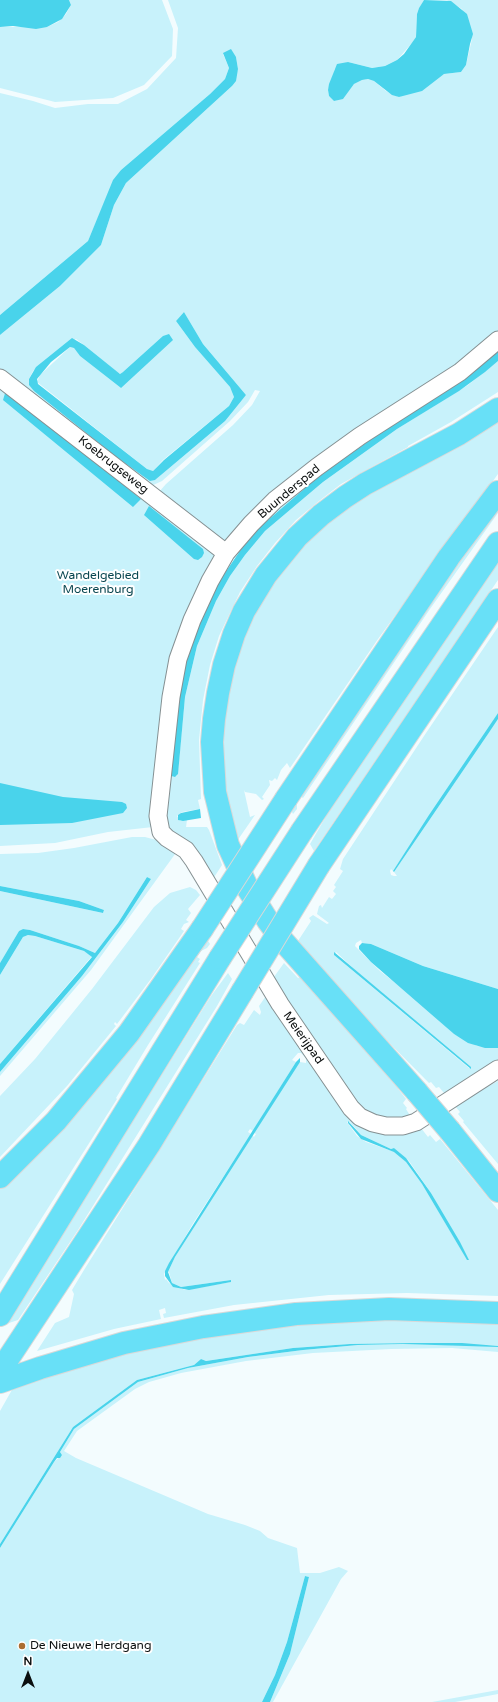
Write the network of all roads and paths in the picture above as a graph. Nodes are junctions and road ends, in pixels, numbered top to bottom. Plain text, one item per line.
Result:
1 (498, 340) edge
2 (0, 378) edge
3 (498, 409) edge
4 (498, 492) edge
5 (498, 543) edge
6 (226, 553) junction
7 (498, 600) edge
8 (161, 832) joint
9 (498, 1069) edge
10 (0, 1176) edge
11 (498, 1191) edge
12 (498, 1313) edge
13 (0, 1315) edge
14 (0, 1371) edge
15 (0, 1382) edge

1 - 6 street, Buunderspad
2 - 6 street, Koebrugseweg
3 - 11 highway, bridge
4 - 10 highway, bridge
5 - 13 highway, bridge
6 - 8 street, Buunderspad
7 - 14 highway, bridge
8 - 9 street, Meierijpad
12 - 15 highway

